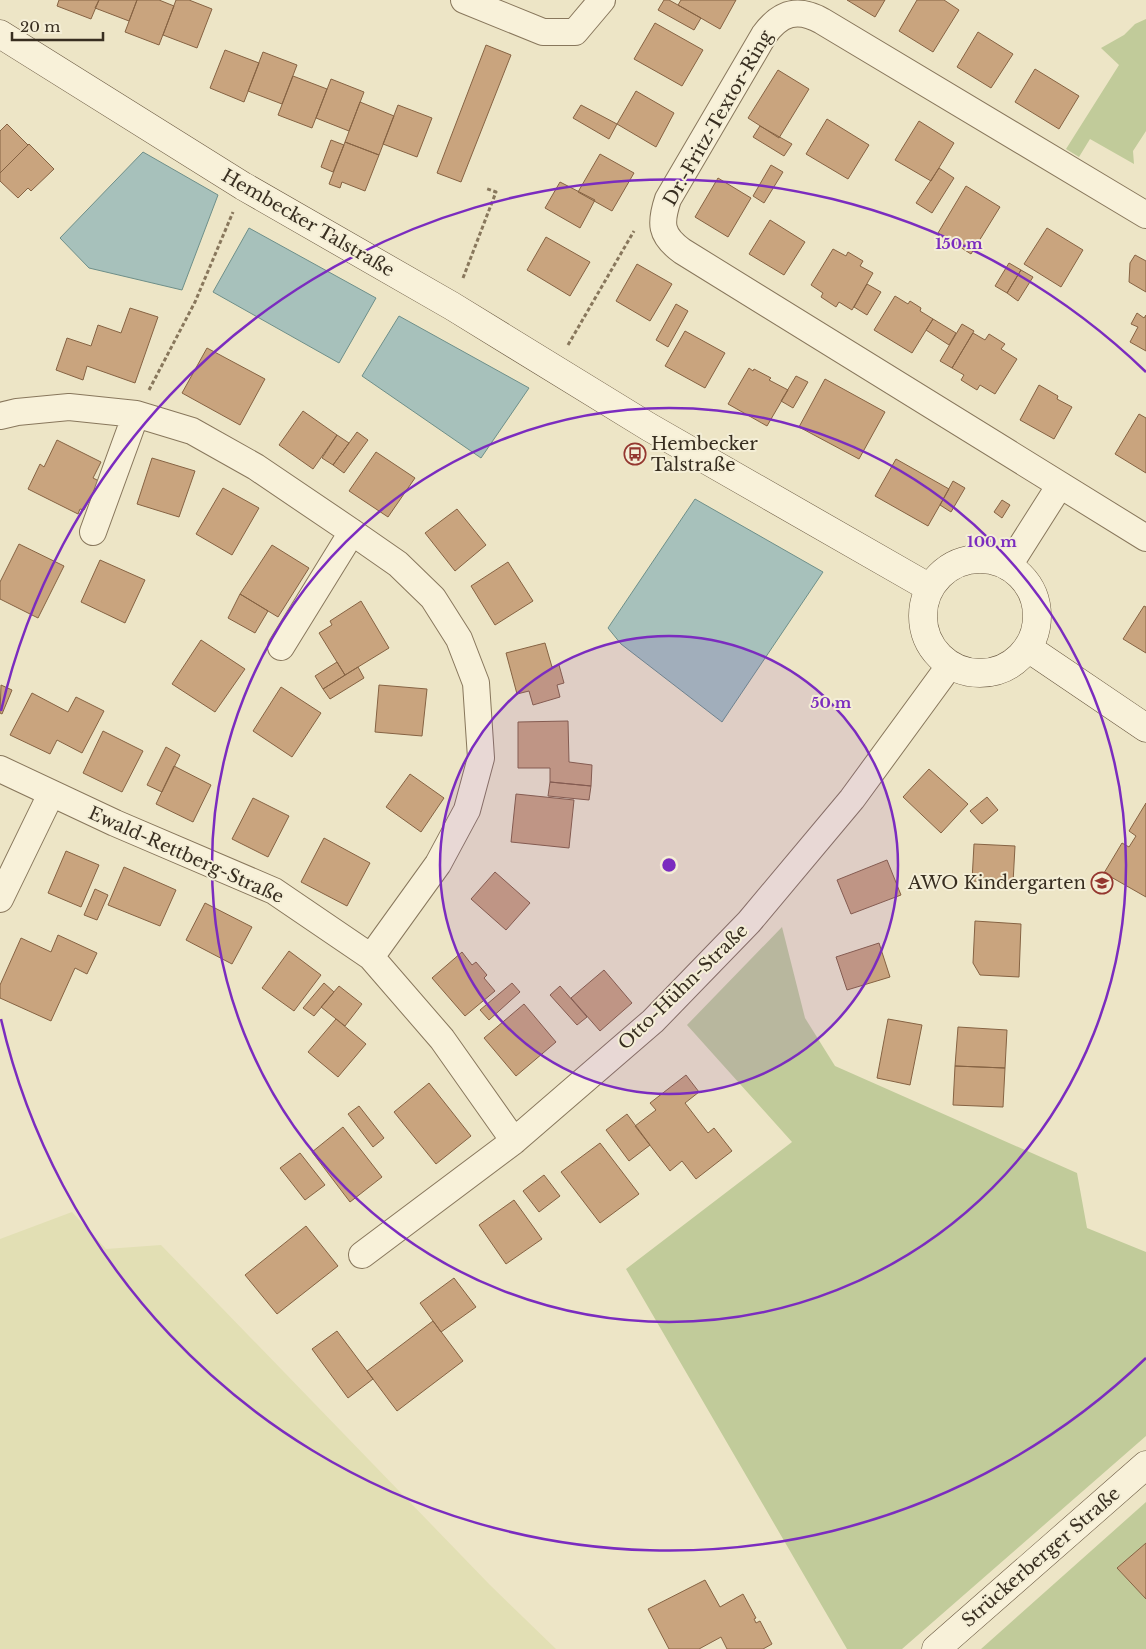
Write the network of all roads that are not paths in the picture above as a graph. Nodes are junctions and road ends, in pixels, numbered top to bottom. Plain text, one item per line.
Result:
1 (464, 0) edge
2 (602, 0) edge
3 (0, 34) edge
4 (1146, 215) edge
5 (136, 414) junction
6 (0, 416) edge
7 (1060, 484) junction
8 (93, 532) dead end
9 (352, 532) junction
10 (1146, 538) edge
11 (1008, 567) junction
12 (930, 588) junction
13 (281, 647) dead end
14 (1028, 648) junction
15 (950, 665) junction
16 (1146, 728) edge
17 (0, 769) edge
18 (51, 794) junction
19 (0, 899) edge
20 (371, 958) junction
21 (514, 1140) junction
22 (362, 1255) dead end
23 (1146, 1465) edge
24 (936, 1649) edge

1 - 2 street
3 - 12 street, Hembecker Talstraße
4 - 7 street, Dr.-Fritz-Textor-Ring
5 - 6 street
5 - 8 street
5 - 9 street
7 - 10 street, Dr.-Fritz-Textor-Ring
7 - 11 street
9 - 13 street
9 - 20 street
11 - 12 street
11 - 14 street
12 - 15 street
14 - 15 street
14 - 16 street
15 - 21 street, Otto-Hühn-Straße
17 - 18 street, Ewald-Rettberg-Straße
18 - 19 street
18 - 20 street, Ewald-Rettberg-Straße
20 - 21 street, Ewald-Rettberg-Straße
21 - 22 street, Otto-Hühn-Straße
23 - 24 street, Strückerberger Straße

